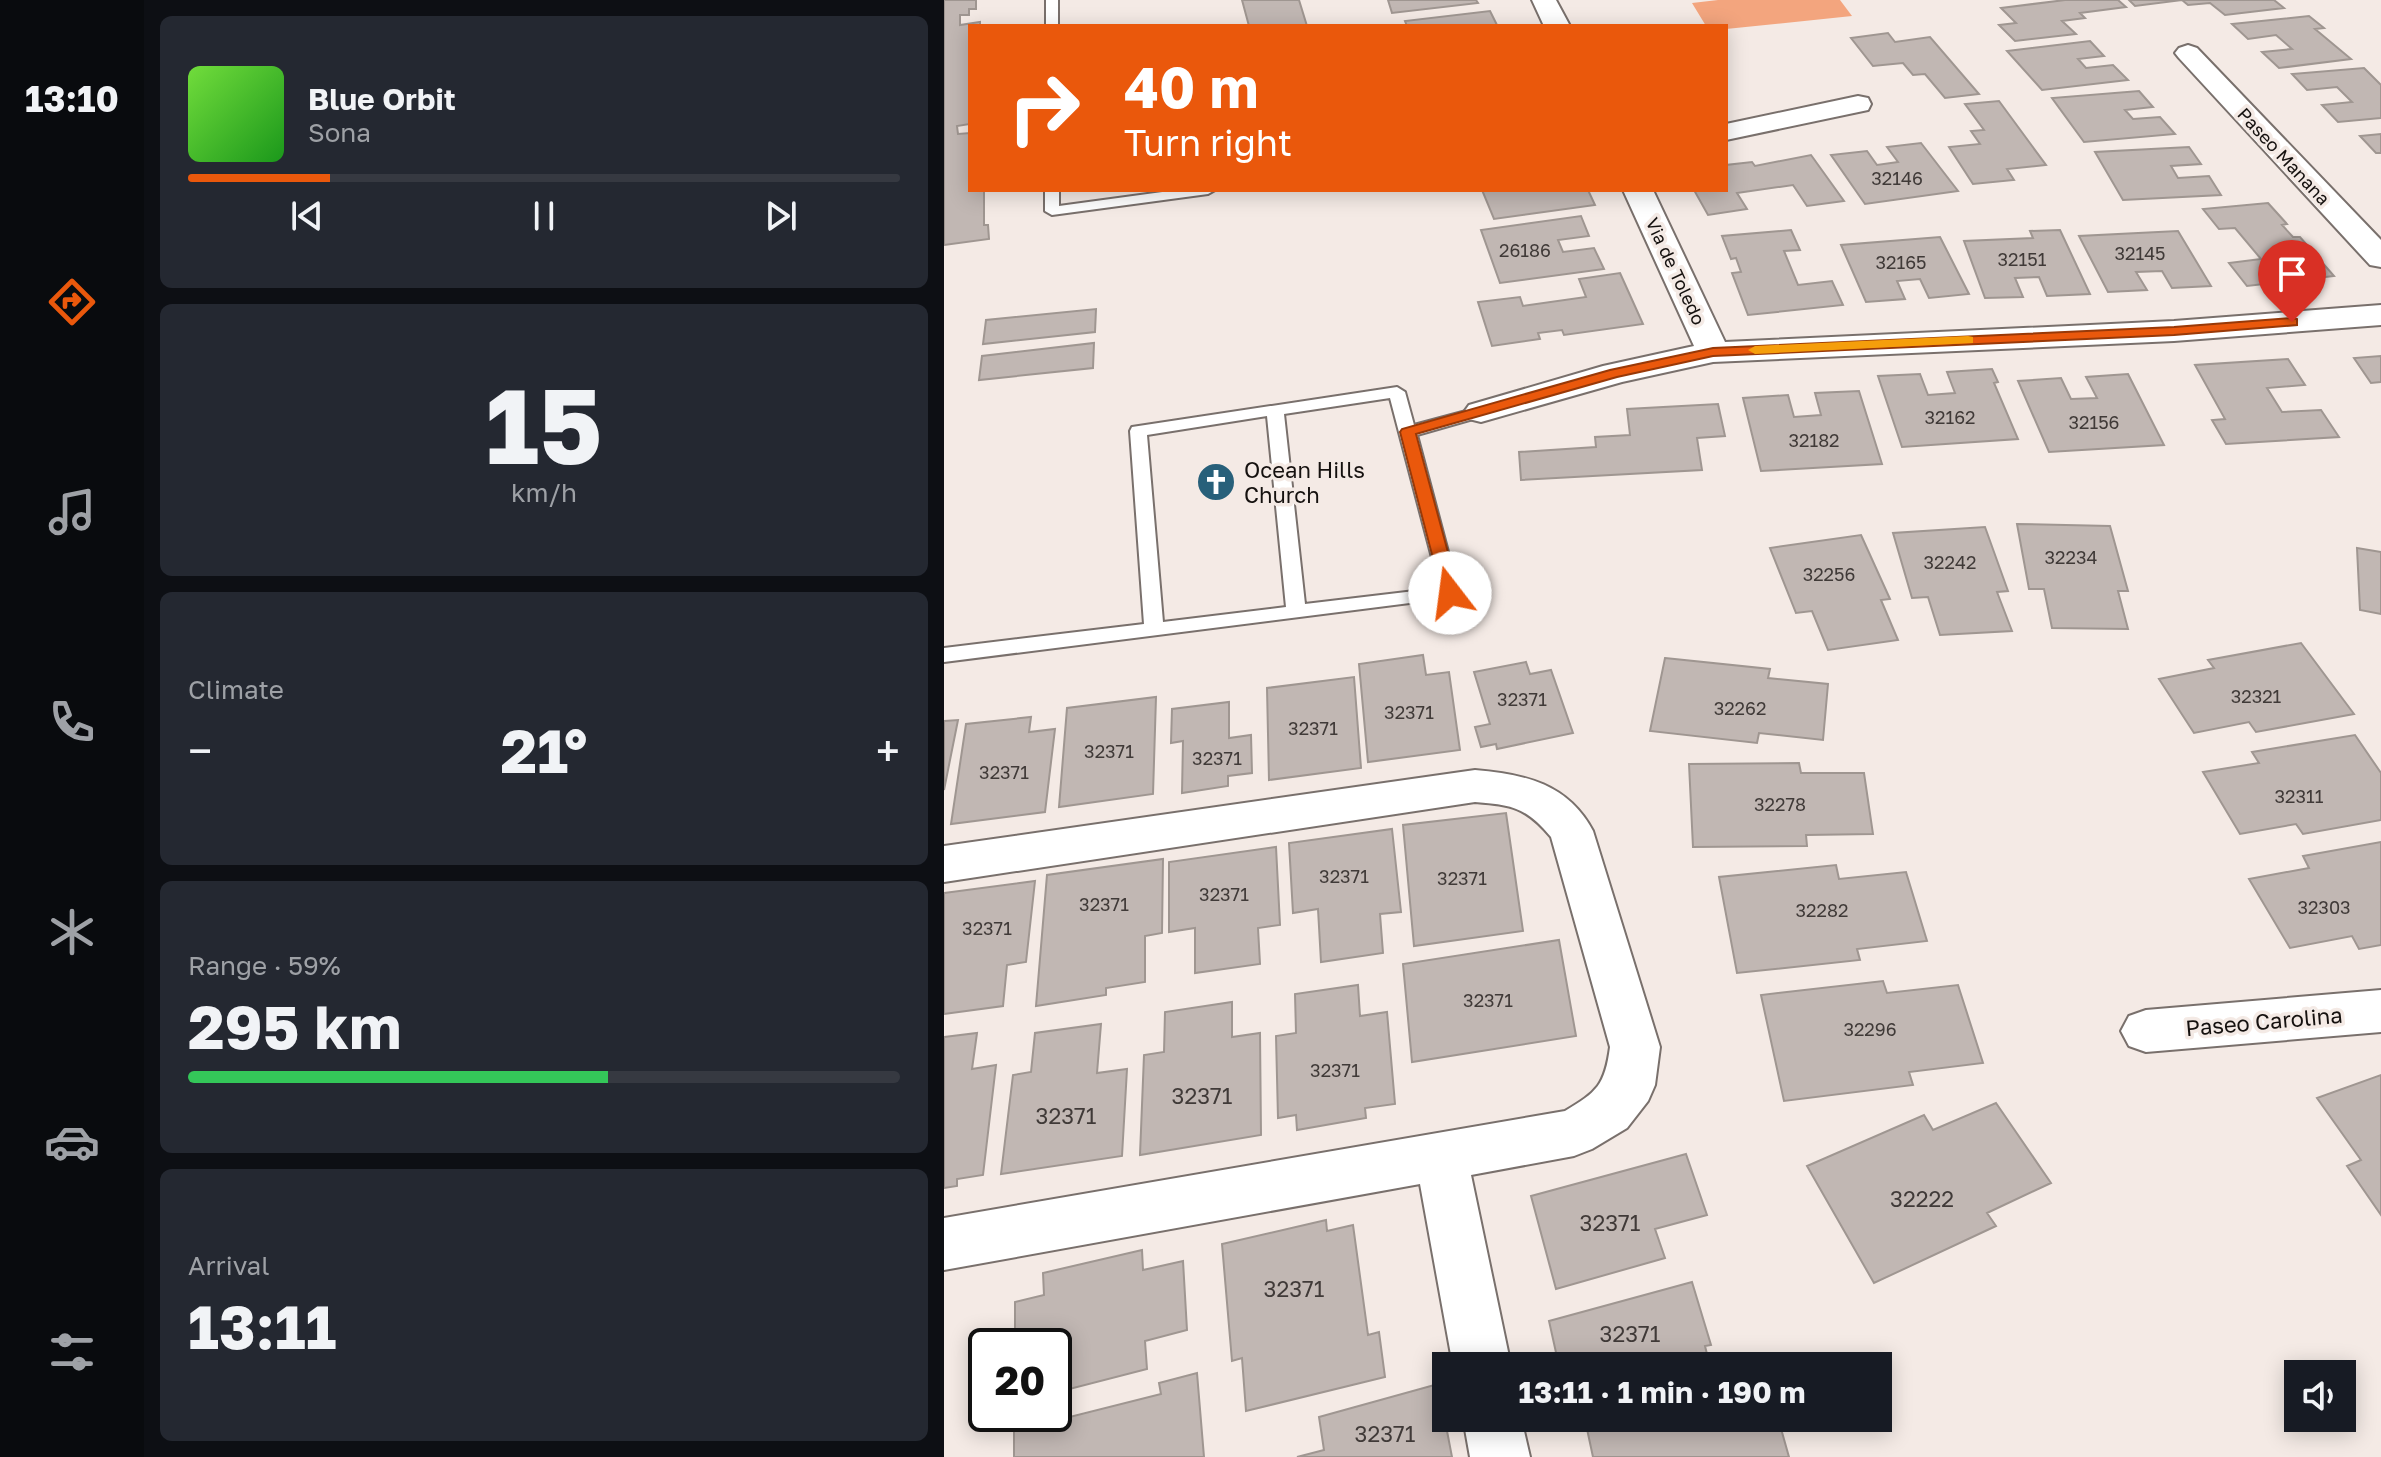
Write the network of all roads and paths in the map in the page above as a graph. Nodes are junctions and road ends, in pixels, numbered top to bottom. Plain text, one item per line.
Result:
1 (1052, 0) edge
2 (1544, 0) edge
3 (1052, 24) edge
4 (1556, 24) edge
5 (2188, 53) dead end
6 (1858, 104) dead end
7 (1728, 132) edge
8 (1052, 192) edge
9 (1193, 192) edge
10 (1639, 192) edge
11 (2381, 258) edge
12 (2381, 315) edge
13 (1713, 352) junction
14 (1275, 410) junction
15 (1481, 412) joint
16 (1408, 432) junction
17 (1296, 612) junction
18 (1154, 629) junction
19 (944, 655) edge
20 (944, 864) edge
21 (2381, 1011) edge
22 (2146, 1031) dead end
23 (1441, 1157) junction
24 (944, 1244) edge
25 (1479, 1352) edge
26 (1495, 1432) edge
27 (1500, 1457) edge

1 - 3 lane
2 - 4 street
5 - 11 street, Paseo Manana
6 - 7 street
8 - 9 lane
10 - 13 street, Via de Toledo
12 - 13 street
13 - 15 street
14 - 16 lane
14 - 17 lane
14 - 18 lane
15 - 16 lane
16 - 17 lane
17 - 18 lane
18 - 19 lane
20 - 23 street
21 - 22 street, Paseo Carolina
23 - 24 street
23 - 25 street
26 - 27 street

